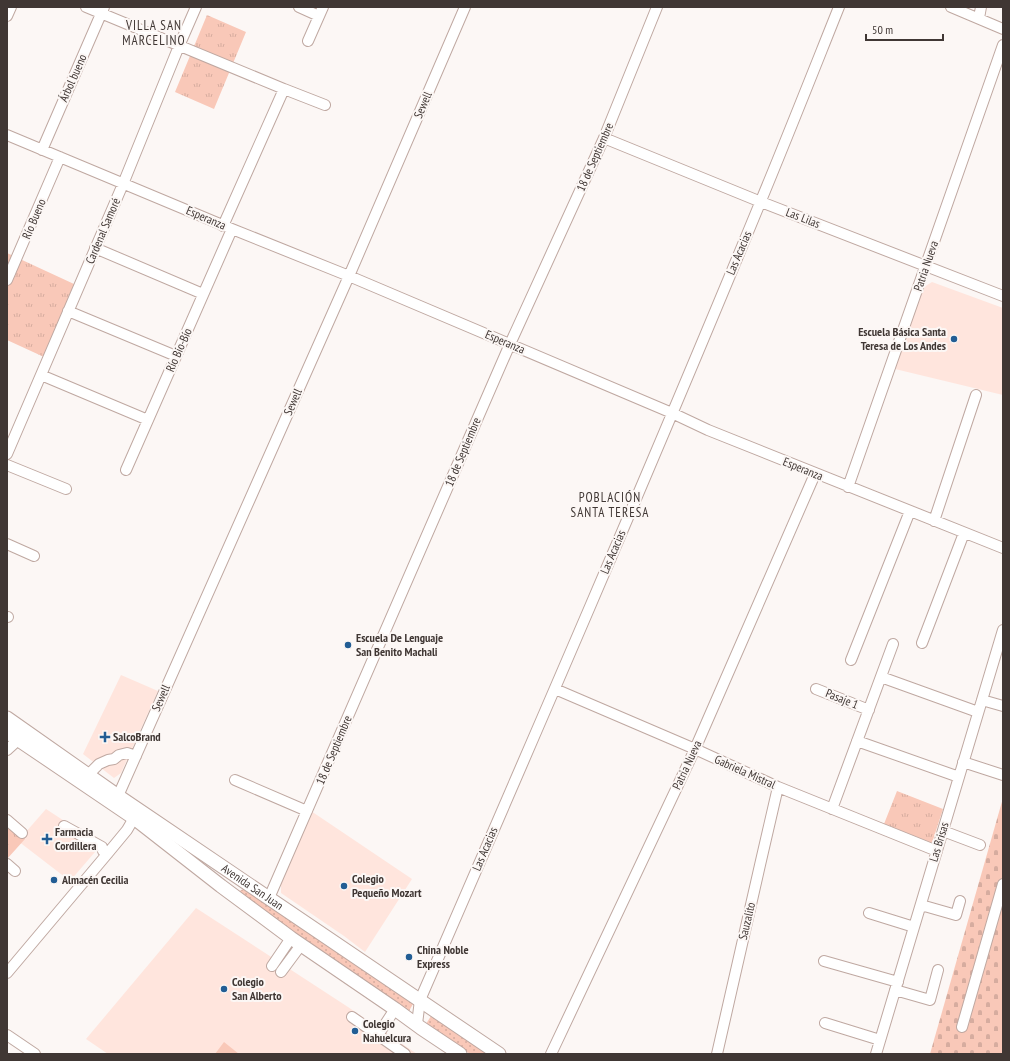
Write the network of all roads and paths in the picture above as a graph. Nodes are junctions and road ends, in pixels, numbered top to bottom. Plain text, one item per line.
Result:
1 (11, 7) edge
2 (86, 7) edge
3 (196, 7) edge
4 (299, 7) edge
5 (466, 7) edge
6 (657, 7) edge
7 (839, 7) edge
8 (951, 7) edge
9 (981, 7) edge
10 (103, 10) edge
11 (321, 12) edge
12 (7, 16) edge
13 (979, 18) junction
14 (1003, 30) edge
15 (308, 41) dead end
16 (1003, 45) edge
17 (179, 46) junction
18 (284, 89) junction
19 (325, 105) dead end
20 (7, 135) edge
21 (604, 138) junction
22 (42, 150) junction
23 (60, 157) junction
24 (123, 184) junction
25 (761, 202) junction
26 (228, 228) junction
27 (95, 248) junction
28 (926, 266) junction
29 (349, 276) junction
30 (7, 280) edge
31 (203, 294) junction
32 (1003, 296) edge
33 (68, 311) junction
34 (510, 344) junction
35 (176, 356) junction
36 (41, 375) junction
37 (976, 395) dead end
38 (672, 412) junction
39 (148, 420) junction
40 (7, 454) edge
41 (7, 465) edge
42 (126, 470) dead end
43 (815, 474) junction
44 (848, 487) junction
45 (66, 489) dead end
46 (910, 511) junction
47 (934, 520) junction
48 (964, 533) junction
49 (7, 544) edge
50 (1003, 548) edge
51 (34, 556) dead end
52 (1003, 630) edge
53 (922, 643) dead end
54 (893, 644) dead end
55 (1001, 645) edge
56 (851, 660) dead end
57 (881, 677) junction
58 (555, 688) junction
59 (816, 689) dead end
60 (982, 700) junction
61 (1003, 706) edge
62 (869, 710) junction
63 (978, 712) junction
64 (7, 718) edge
65 (7, 732) edge
66 (19, 739) junction
67 (857, 741) junction
68 (7, 750) edge
69 (695, 750) junction
70 (136, 756) junction
71 (963, 762) junction
72 (88, 775) junction
73 (1003, 775) edge
74 (959, 777) junction
75 (236, 780) dead end
76 (778, 787) junction
77 (118, 796) junction
78 (832, 809) junction
79 (307, 811) junction
80 (134, 818) junction
81 (7, 820) edge
82 (64, 826) dead end
83 (943, 831) junction
84 (22, 833) dead end
85 (980, 845) dead end
86 (937, 851) junction
87 (108, 853) junction
88 (7, 864) edge
89 (16, 871) dead end
90 (232, 873) junction
91 (1003, 884) edge
92 (221, 886) junction
93 (269, 898) junction
94 (960, 901) dead end
95 (921, 905) junction
96 (869, 913) dead end
97 (914, 927) junction
98 (296, 941) junction
99 (824, 961) dead end
100 (272, 966) dead end
101 (938, 970) dead end
102 (281, 972) dead end
103 (7, 974) edge
104 (896, 986) junction
105 (420, 1000) junction
106 (395, 1009) junction
107 (352, 1017) dead end
108 (825, 1023) dead end
109 (962, 1027) dead end
110 (421, 1028) junction
111 (7, 1035) edge
112 (378, 1035) junction
113 (880, 1040) junction
114 (35, 1054) edge
115 (405, 1054) edge
116 (460, 1054) edge
117 (499, 1054) edge
118 (551, 1054) edge
119 (717, 1054) edge
120 (876, 1054) edge

1 - 12 street
2 - 10 street
3 - 17 street, Cardenal Samoré
4 - 11 street
5 - 29 street, Sewell
6 - 21 street, 18 de Septiembre
7 - 25 street, Las Acacias
8 - 13 street
9 - 13 street
10 - 17 street
10 - 22 street, Árbol bueno
11 - 15 street
13 - 14 street
16 - 28 street, Patria Nueva
17 - 18 street
17 - 24 street, Cardenal Samoré
18 - 19 street
18 - 26 street, Río Bío-Bío
20 - 22 street, Esperanza
21 - 25 street, Las Lilas
21 - 34 street, 18 de Septiembre
22 - 23 street, Esperanza
23 - 24 street, Esperanza
23 - 30 street, Río Bueno
24 - 26 street, Esperanza
24 - 27 street, Cardenal Samoré
25 - 28 street, Las Lilas
25 - 38 street, Las Acacias
26 - 29 street, Esperanza
26 - 31 street, Río Bío-Bío
27 - 31 street
27 - 33 street, Cardenal Samoré
28 - 32 street, Las Lilas
28 - 44 street, Patria Nueva
29 - 34 street, Esperanza
29 - 70 street, Sewell
31 - 35 street, Río Bío-Bío
33 - 35 street
33 - 36 street, Cardenal Samoré
34 - 38 street, Esperanza
34 - 79 street, 18 de Septiembre
35 - 39 street, Río Bío-Bío
36 - 39 street
36 - 40 street, Cardenal Samoré
37 - 47 street
38 - 43 street, Esperanza
38 - 58 street, Las Acacias
39 - 42 street, Río Bío-Bío
41 - 45 street
43 - 44 street, Esperanza
43 - 69 street, Patria Nueva
44 - 46 street, Esperanza
46 - 47 street, Esperanza
46 - 56 street
47 - 48 street, Esperanza
48 - 50 street, Esperanza
48 - 53 street
49 - 51 street
52 - 55 street, Las Brisas
54 - 57 street
55 - 60 street, Las Brisas
57 - 62 street
57 - 63 street
58 - 69 street, Gabriela Mistral
58 - 105 street, Las Acacias
59 - 62 street, Pasaje 1
60 - 61 street
60 - 63 street, Las Brisas
62 - 67 street
63 - 71 street, Las Brisas
64 - 72 main road, Avenida San Juan
65 - 66 main road, Avenida San Juan
66 - 68 street
66 - 80 main road, Avenida San Juan
67 - 74 street
67 - 78 street
69 - 76 street, Gabriela Mistral
69 - 118 street, Patria Nueva
70 - 72 street
70 - 77 street, Sewell
71 - 73 street
71 - 74 street, Las Brisas
72 - 77 main road, Avenida San Juan
74 - 83 street, Las Brisas
75 - 79 street
76 - 78 street, Gabriela Mistral
76 - 119 street, Sauzalito
77 - 90 main road, Avenida San Juan
78 - 86 street, Gabriela Mistral
79 - 93 street, 18 de Septiembre
80 - 87 street
80 - 92 main road, Avenida San Juan
81 - 84 street
82 - 87 street
83 - 85 street
83 - 86 street, Las Brisas
86 - 95 street, Las Brisas
87 - 103 street
88 - 89 street
90 - 92 main road
90 - 93 main road, Avenida San Juan
91 - 109 street
92 - 98 main road, Avenida San Juan
93 - 105 main road, Avenida San Juan
94 - 95 street
95 - 97 street, Las Brisas
96 - 97 street
97 - 104 street, Las Brisas
98 - 100 street
98 - 102 street
98 - 106 main road, Avenida San Juan
99 - 104 street
101 - 104 street
104 - 113 street, Las Brisas
105 - 110 street, Las Acacias
105 - 117 main road, Avenida San Juan
106 - 110 main road, Avenida San Juan
106 - 112 street
107 - 112 street
108 - 113 street
110 - 116 main road, Avenida San Juan
111 - 114 street
112 - 115 street
113 - 120 street, Las Brisas

